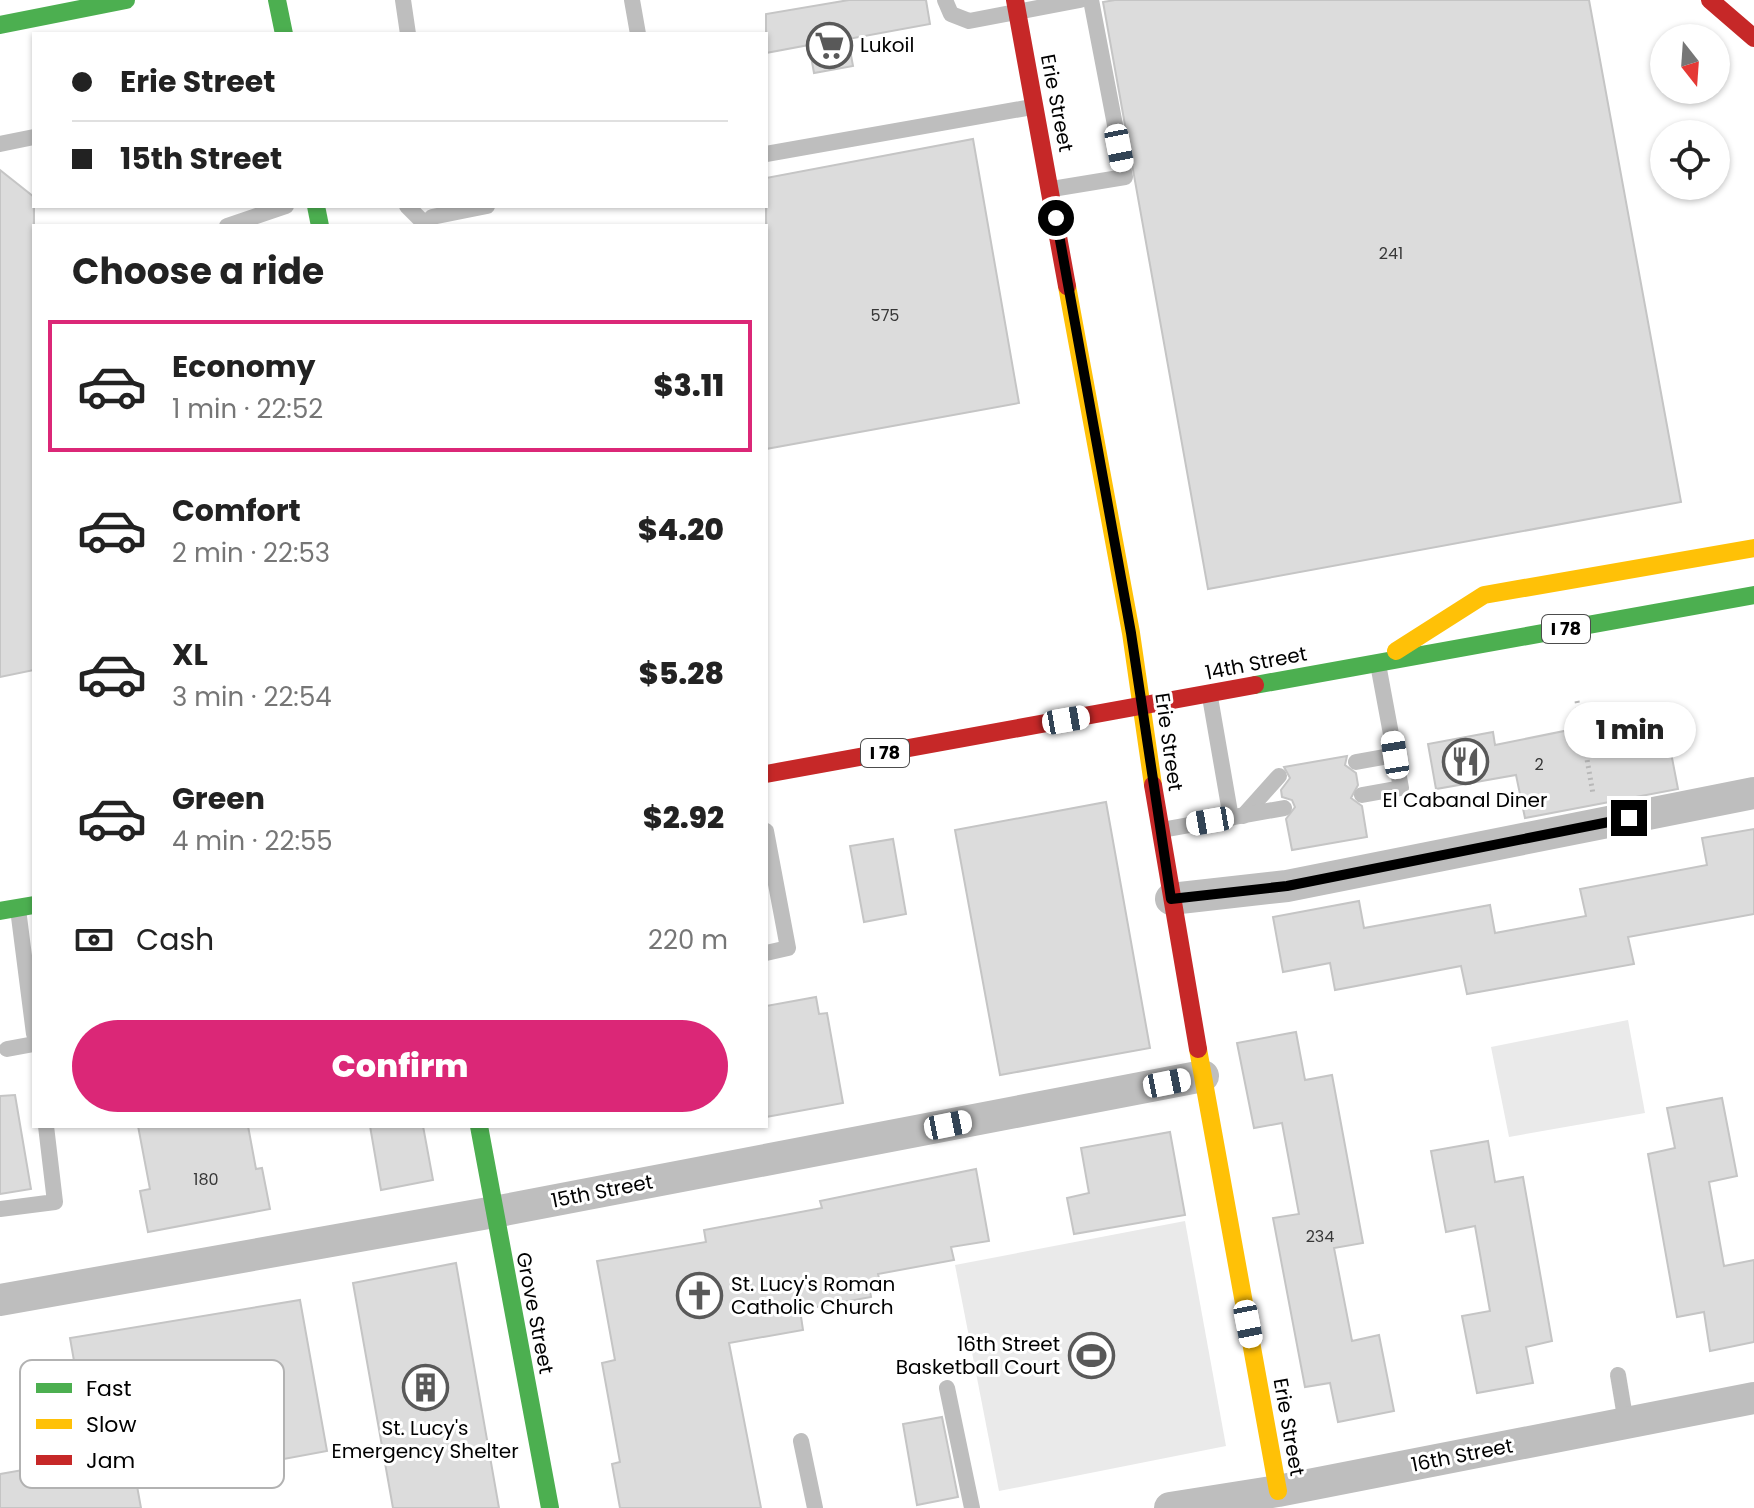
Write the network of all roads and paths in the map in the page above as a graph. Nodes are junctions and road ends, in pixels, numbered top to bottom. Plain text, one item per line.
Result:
1 (126, 0) edge
2 (277, 0) edge
3 (403, 0) edge
4 (632, 0) edge
5 (945, 0) edge
6 (1080, 0) edge
7 (1091, 0) edge
8 (1710, 0) edge
9 (1016, 6) edge
10 (1749, 13) dead end
11 (0, 25) edge
12 (284, 32) edge
13 (408, 32) edge
14 (638, 32) edge
15 (1754, 38) edge
16 (1035, 106) junction
17 (32, 137) edge
18 (0, 144) edge
19 (768, 154) edge
20 (1051, 190) junction
21 (280, 208) edge
22 (409, 208) edge
23 (477, 208) edge
24 (233, 224) edge
25 (424, 224) edge
26 (427, 224) edge
27 (1754, 548) edge
28 (1754, 595) edge
29 (1377, 663) junction
30 (1210, 695) junction
31 (1577, 701) dead end
32 (1141, 707) junction
33 (1395, 755) junction
34 (1356, 762) dead end
35 (768, 774) edge
36 (1279, 776) dead end
37 (1754, 793) edge
38 (1362, 795) dead end
39 (1593, 796) dead end
40 (1284, 808) dead end
41 (1237, 817) junction
42 (1159, 831) junction
43 (768, 855) edge
44 (770, 879) edge
45 (1171, 899) junction
46 (17, 908) edge
47 (773, 908) edge
48 (768, 953) edge
49 (32, 1019) edge
50 (32, 1044) edge
51 (7, 1049) dead end
52 (1203, 1076) junction
53 (46, 1128) edge
54 (479, 1128) edge
55 (0, 1209) edge
56 (494, 1212) junction
57 (0, 1300) edge
58 (1618, 1375) dead end
59 (947, 1388) dead end
60 (1754, 1398) edge
61 (1626, 1423) junction
62 (801, 1441) dead end
63 (1278, 1491) junction
64 (550, 1508) edge
65 (815, 1508) edge
66 (972, 1508) edge
67 (1170, 1508) edge

1 - 11 main road
2 - 12 main road
3 - 13 lane
4 - 14 lane
5 - 9 lane
6 - 9 lane
7 - 20 lane
8 - 15 main road
9 - 16 main road, Erie Street
10 - 15 main road
16 - 19 lane
16 - 20 main road, Erie Street
17 - 18 lane
20 - 32 main road, Erie Street
21 - 24 lane
22 - 25 lane
23 - 26 lane
27 - 29 main road
28 - 29 main road, 14th Street / I 78
29 - 30 main road, 14th Street / I 78
29 - 33 lane
30 - 32 main road, 14th Street / I 78
30 - 41 lane
31 - 39 path
32 - 35 main road, 14th Street / I 78
32 - 42 main road, Erie Street
33 - 34 lane
33 - 38 lane
36 - 41 lane
37 - 45 street
40 - 41 lane
41 - 42 lane
42 - 45 main road, Erie Street
43 - 44 lane
44 - 47 lane
45 - 52 main road, Erie Street
46 - 49 lane
47 - 48 lane
50 - 51 lane
52 - 56 street, 15th Street
52 - 63 main road, Erie Street
53 - 55 lane
54 - 56 main road, Grove Street
56 - 57 street, 15th Street
56 - 64 main road, Grove Street
58 - 61 lane
59 - 66 lane
60 - 61 street, 16th Street
61 - 63 street, 16th Street
62 - 65 lane
63 - 67 street, 16th Street

